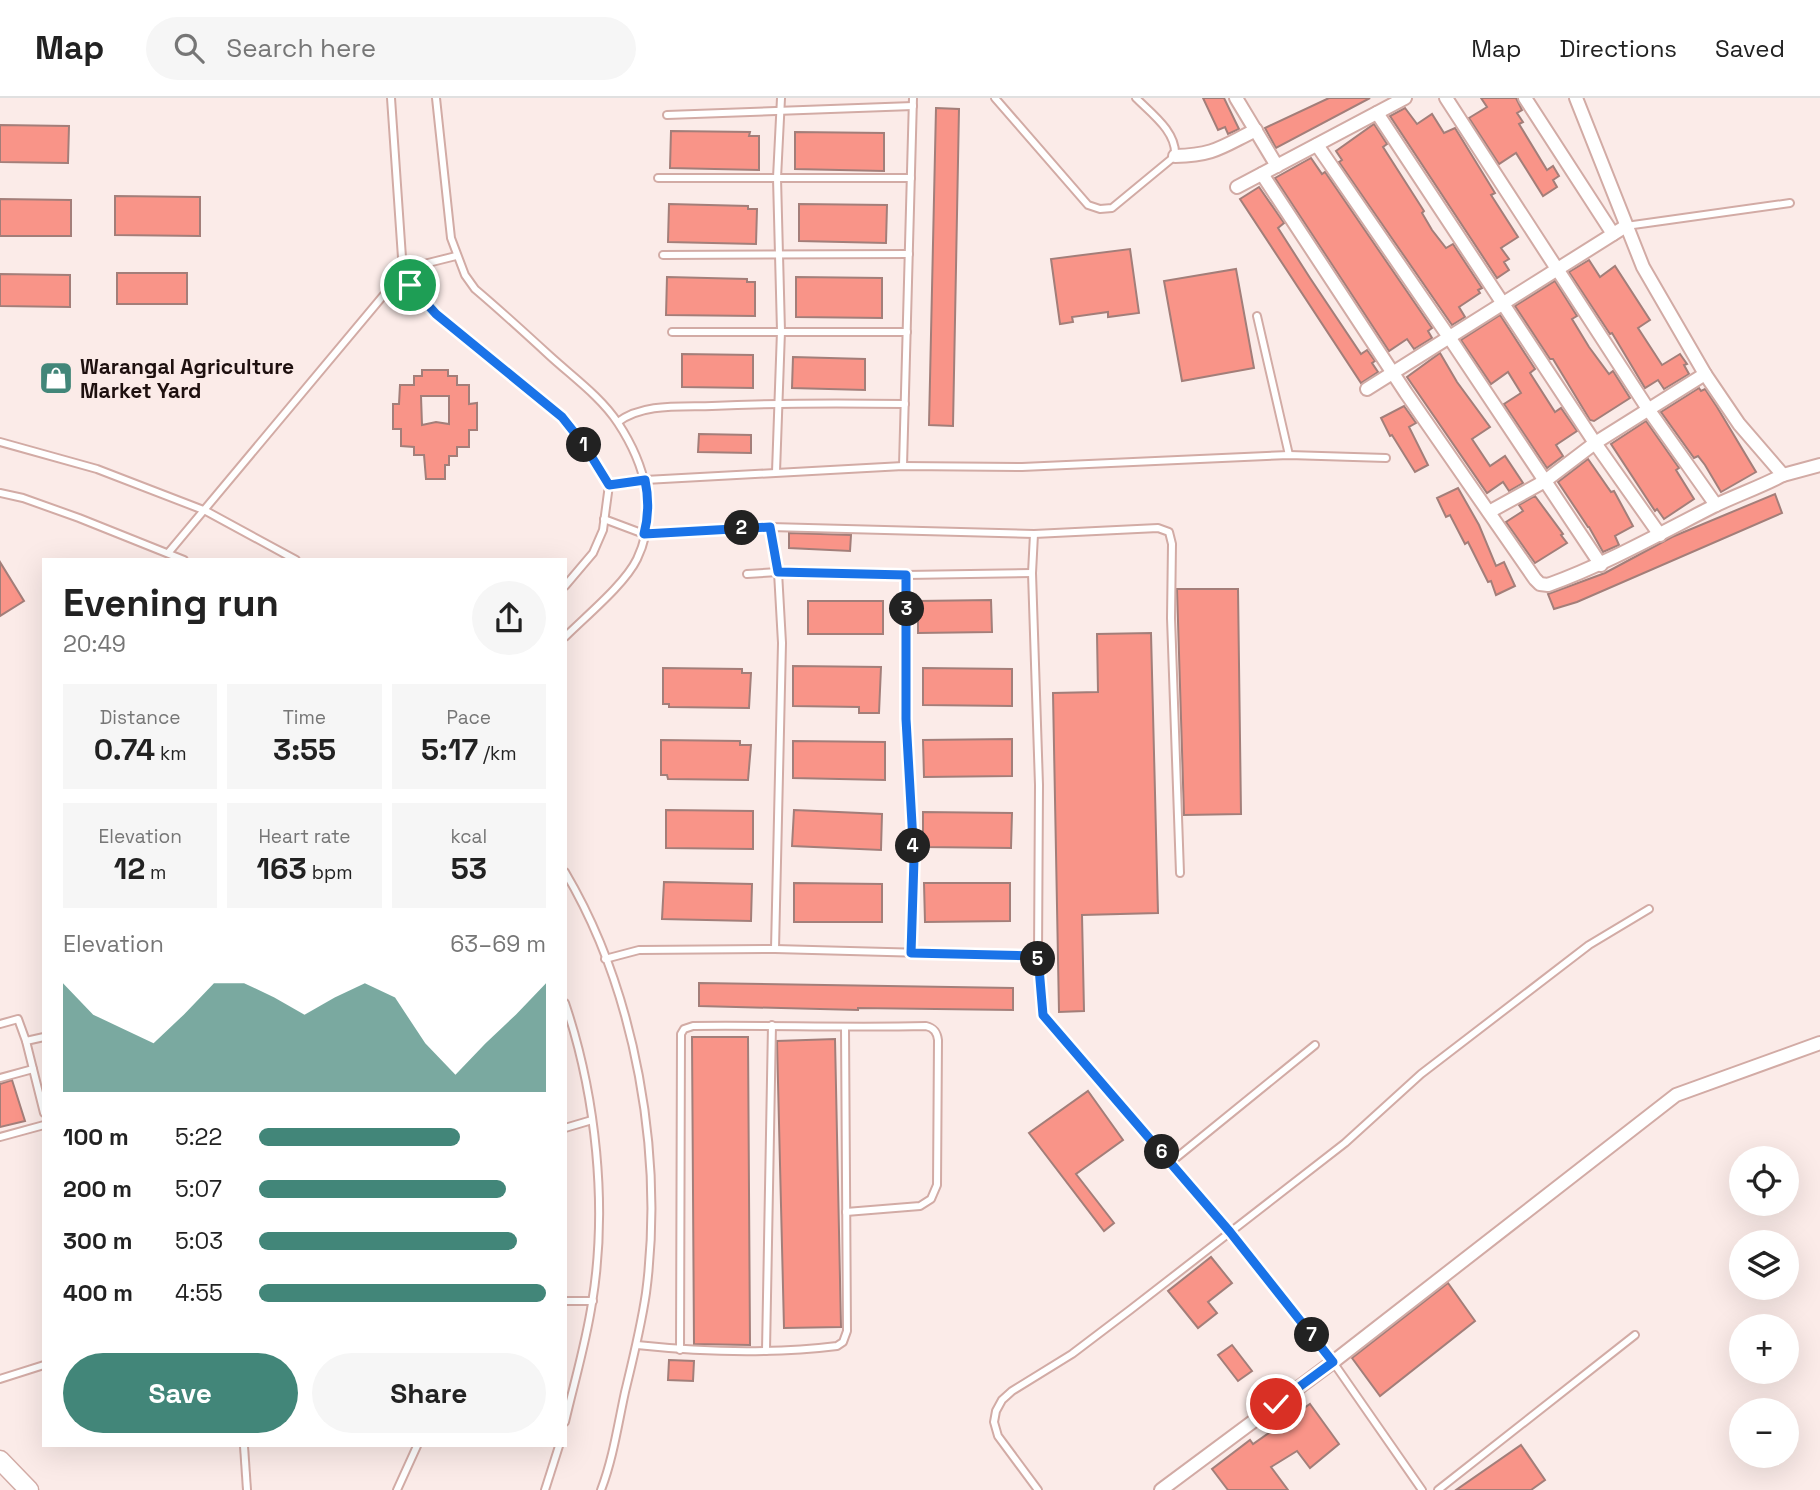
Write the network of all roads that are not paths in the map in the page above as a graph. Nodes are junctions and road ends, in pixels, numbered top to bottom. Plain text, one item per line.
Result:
1 (391, 98) edge
2 (436, 98) edge
3 (781, 98) edge
4 (995, 98) edge
5 (1136, 98) edge
6 (1236, 98) edge
7 (1405, 98) edge
8 (1446, 98) edge
9 (1525, 98) edge
10 (1576, 98) edge
11 (913, 102) edge
12 (780, 111) junction
13 (1377, 113) junction
14 (667, 115) dead end
15 (1256, 130) junction
16 (1317, 145) junction
17 (1175, 156) junction
18 (1277, 166) junction
19 (1262, 174) junction
20 (658, 178) dead end
21 (778, 178) junction
22 (911, 178) junction
23 (1237, 187) dead end
24 (1790, 203) dead end
25 (1626, 226) junction
26 (1613, 234) junction
27 (909, 254) junction
28 (663, 255) dead end
29 (456, 256) junction
30 (781, 256) junction
31 (1558, 268) junction
32 (404, 272) junction
33 (1502, 304) junction
34 (1257, 316) dead end
35 (781, 331) junction
36 (672, 332) dead end
37 (908, 332) junction
38 (1449, 337) junction
39 (1393, 372) junction
40 (1705, 374) junction
41 (1367, 389) dead end
42 (779, 402) junction
43 (905, 404) junction
44 (1648, 409) junction
45 (618, 422) junction
46 (0, 442) edge
47 (1595, 443) junction
48 (1289, 455) junction
49 (1386, 458) dead end
50 (1820, 465) edge
51 (903, 466) junction
52 (776, 472) junction
53 (1783, 475) junction
54 (645, 480) junction
55 (1545, 481) junction
56 (609, 485) junction
57 (0, 493) edge
58 (1716, 505) junction
59 (206, 511) junction
60 (1489, 512) junction
61 (604, 519) junction
62 (770, 527) junction
63 (644, 534) junction
64 (1034, 534) junction
65 (1660, 535) junction
66 (169, 552) junction
67 (180, 558) edge
68 (292, 558) edge
69 (1601, 565) junction
70 (778, 572) junction
71 (1032, 573) junction
72 (747, 574) dead end
73 (906, 575) junction
74 (567, 584) edge
75 (567, 635) edge
76 (1180, 873) dead end
77 (567, 875) edge
78 (1649, 909) dead end
79 (775, 949) junction
80 (911, 953) junction
81 (1038, 956) junction
82 (605, 959) junction
83 (567, 1009) edge
84 (0, 1024) edge
85 (772, 1025) junction
86 (845, 1028) junction
87 (42, 1037) edge
88 (26, 1041) junction
89 (1820, 1043) edge
90 (1315, 1045) dead end
91 (33, 1069) junction
92 (0, 1078) edge
93 (42, 1105) edge
94 (592, 1120) junction
95 (42, 1126) edge
96 (567, 1127) edge
97 (0, 1137) edge
98 (1171, 1162) junction
99 (846, 1212) junction
100 (1230, 1232) junction
101 (567, 1301) edge
102 (593, 1301) junction
103 (1635, 1335) dead end
104 (637, 1345) junction
105 (680, 1350) junction
106 (766, 1351) junction
107 (1333, 1362) junction
108 (42, 1366) edge
109 (0, 1379) edge
110 (567, 1413) edge
111 (244, 1447) edge
112 (417, 1447) edge
113 (559, 1447) edge
114 (0, 1460) edge
115 (29, 1490) edge
116 (247, 1490) edge
117 (397, 1490) edge
118 (545, 1490) edge
119 (601, 1490) edge
120 (1038, 1490) edge
121 (1161, 1490) edge
122 (1422, 1490) edge
123 (1438, 1490) edge

1 - 32 lane
2 - 29 lane
3 - 12 lane
4 - 17 lane
5 - 17 lane
6 - 15 street
7 - 13 street
8 - 31 street
9 - 26 street
10 - 25 street
11 - 12 lane
11 - 22 lane
12 - 14 lane
12 - 21 lane
13 - 16 street
13 - 33 street
15 - 17 street
15 - 18 street
16 - 18 street
16 - 38 street
18 - 19 street
19 - 23 street
19 - 39 street
20 - 21 lane
21 - 22 lane
21 - 30 lane
22 - 27 lane
24 - 25 lane
25 - 26 street
25 - 40 street
26 - 31 street
27 - 30 lane
27 - 37 lane
28 - 30 lane
29 - 32 lane
29 - 45 lane
30 - 35 lane
31 - 33 street
31 - 44 street
32 - 56 lane
32 - 59 lane
33 - 38 street
33 - 47 street
34 - 48 lane
35 - 36 lane
35 - 37 lane
35 - 42 lane
37 - 43 lane
38 - 39 street
38 - 55 street
39 - 41 street
39 - 60 street
40 - 44 street
40 - 53 street
42 - 43 lane
42 - 45 lane
42 - 52 lane
43 - 51 lane
44 - 47 street
44 - 58 street
45 - 54 lane
46 - 59 lane
47 - 55 street
47 - 65 street
48 - 49 lane
48 - 51 lane
50 - 53 street
51 - 52 lane
52 - 54 lane
53 - 58 street
54 - 56 lane
54 - 63 lane
55 - 60 street
55 - 69 street
56 - 61 lane
57 - 66 lane
58 - 65 street
59 - 66 lane
59 - 68 lane
60 - 69 street
61 - 63 lane
61 - 74 lane
62 - 63 lane
62 - 64 lane
62 - 70 lane
63 - 75 lane
64 - 71 lane
64 - 76 lane
65 - 69 street
66 - 67 lane
70 - 72 lane
70 - 73 lane
70 - 79 lane
71 - 73 lane
71 - 81 lane
73 - 80 lane
77 - 82 lane
78 - 100 lane
79 - 80 lane
79 - 82 lane
80 - 81 lane
81 - 98 lane
82 - 104 lane
83 - 94 lane
84 - 88 lane
85 - 86 lane
85 - 105 lane
85 - 106 lane
86 - 99 lane
86 - 99 lane
87 - 88 lane
88 - 91 lane
89 - 107 street
90 - 98 lane
91 - 92 lane
91 - 93 lane
94 - 96 lane
94 - 102 lane
95 - 97 lane
98 - 100 lane
99 - 106 lane
100 - 107 lane
100 - 120 lane
101 - 102 lane
102 - 110 lane
103 - 123 lane
104 - 105 lane
104 - 119 lane
105 - 106 lane
107 - 121 street
107 - 122 lane
108 - 109 lane
111 - 116 lane
112 - 117 lane
113 - 118 lane
114 - 115 main road

